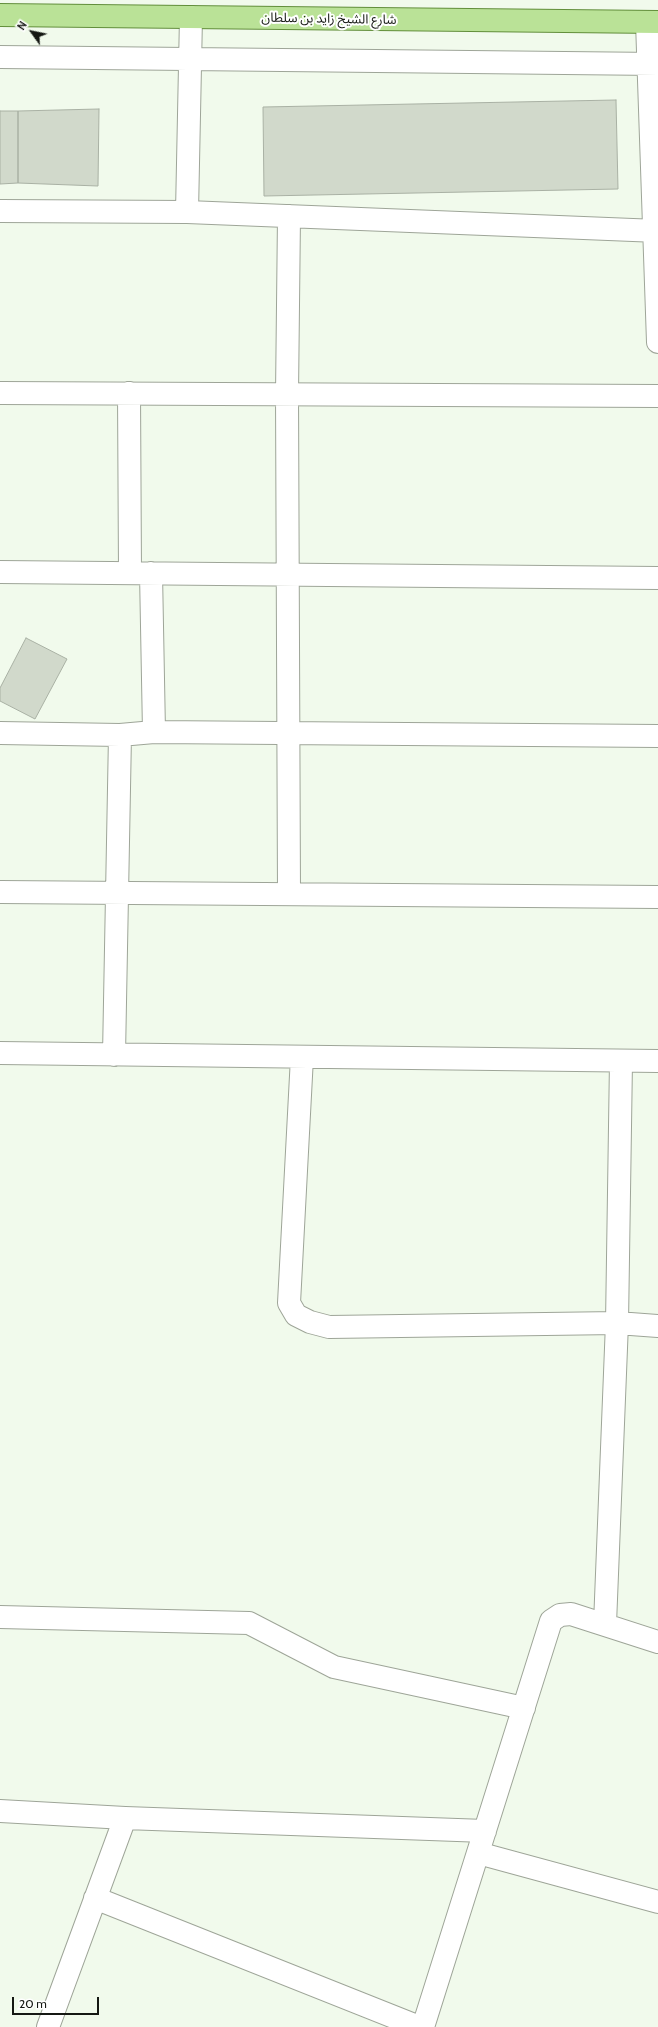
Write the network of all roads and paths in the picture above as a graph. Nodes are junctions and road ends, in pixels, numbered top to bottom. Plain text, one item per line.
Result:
1 (0, 16) edge
2 (191, 17) junction
3 (652, 22) edge
4 (0, 57) edge
5 (190, 59) junction
6 (653, 64) edge
7 (0, 211) edge
8 (187, 212) junction
9 (289, 216) junction
10 (656, 231) edge
11 (658, 342) edge
12 (0, 393) edge
13 (129, 393) junction
14 (287, 394) junction
15 (658, 396) edge
16 (0, 572) edge
17 (141, 573) junction
18 (288, 575) junction
19 (658, 578) edge
20 (154, 732) junction
21 (0, 733) edge
22 (288, 733) junction
23 (120, 735) junction
24 (658, 736) edge
25 (0, 892) edge
26 (117, 893) junction
27 (289, 894) junction
28 (658, 897) edge
29 (0, 1053) edge
30 (114, 1055) junction
31 (302, 1057) junction
32 (621, 1061) junction
33 (658, 1061) edge
34 (617, 1323) junction
35 (658, 1326) edge
36 (0, 1617) edge
37 (605, 1624) junction
38 (658, 1642) edge
39 (524, 1708) junction
40 (0, 1811) edge
41 (125, 1818) junction
42 (485, 1831) junction
43 (478, 1853) junction
44 (95, 1898) junction
45 (658, 1902) edge
46 (48, 2027) edge
47 (419, 2027) edge
48 (422, 2027) edge

1 - 2 main road, شارع الشيخ زايد بن سلطان
2 - 3 main road, شارع الشيخ زايد بن سلطان
2 - 5 street
3 - 6 street
4 - 5 street
5 - 6 street
5 - 8 street
6 - 10 street
7 - 8 street
8 - 9 street
9 - 10 street
9 - 14 street
10 - 11 street
12 - 13 street
13 - 14 street
13 - 17 street
14 - 15 street
14 - 18 street
16 - 17 street
17 - 18 street
17 - 20 street
18 - 19 street
18 - 22 street
20 - 22 street
20 - 23 street
21 - 23 street
22 - 24 street
22 - 27 street
23 - 26 street
25 - 26 street
26 - 27 street
26 - 30 street
27 - 28 street
29 - 30 street
30 - 31 street
31 - 32 street
31 - 34 street
32 - 33 street
32 - 34 street
34 - 35 street
34 - 37 street
36 - 39 street
37 - 38 street
37 - 39 street
39 - 42 street
40 - 41 street
41 - 42 street
41 - 44 street
42 - 43 street
43 - 45 street
43 - 48 street
44 - 46 street
44 - 47 street

